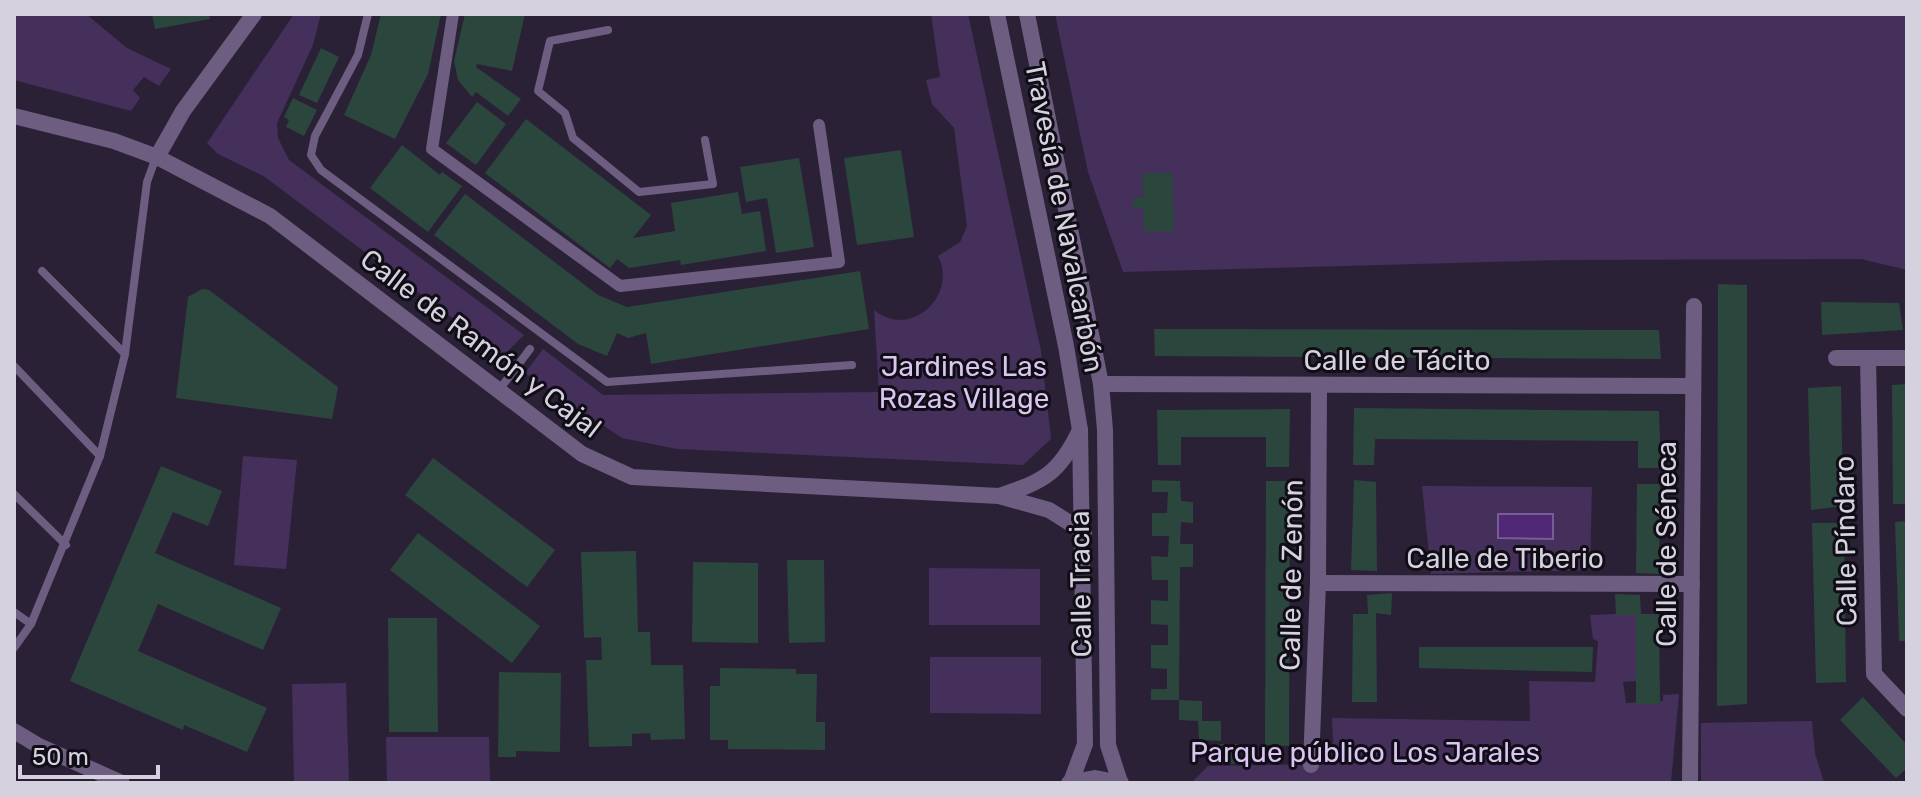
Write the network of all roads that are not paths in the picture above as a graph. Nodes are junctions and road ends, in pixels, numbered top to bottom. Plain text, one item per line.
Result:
1 (254, 14) edge
2 (368, 14) edge
3 (453, 14) edge
4 (997, 14) edge
5 (1027, 14) edge
6 (608, 30) dead end
7 (14, 116) edge
8 (819, 125) dead end
9 (705, 140) dead end
10 (157, 157) junction
11 (42, 271) dead end
12 (1694, 306) dead end
13 (530, 349) dead end
14 (125, 354) junction
15 (1836, 358) dead end
16 (1868, 358) junction
17 (1904, 358) dead end
18 (852, 365) dead end
19 (14, 366) edge
20 (1101, 384) junction
21 (1319, 386) junction
22 (1693, 386) junction
23 (499, 391) junction
24 (1080, 430) junction
25 (100, 456) junction
26 (14, 494) edge
27 (999, 496) junction
28 (1084, 532) junction
29 (66, 545) junction
30 (1318, 583) junction
31 (1692, 584) junction
32 (14, 612) edge
33 (31, 624) junction
34 (14, 648) edge
35 (1907, 709) edge
36 (14, 731) edge
37 (1311, 765) dead end
38 (1070, 782) edge
39 (122, 783) edge
40 (1120, 783) edge
41 (1690, 783) edge

1 - 10 street
2 - 18 lane
3 - 8 street
4 - 24 street, Travesía de Navalcarbón
5 - 20 street, Travesía de Navalcarbón
6 - 9 lane
7 - 10 street, Calle de Ramón y Cajal
10 - 14 lane
10 - 23 street, Calle de Ramón y Cajal
11 - 14 lane
12 - 22 street, Calle de Séneca
13 - 23 lane
14 - 25 lane
15 - 16 street
16 - 17 street
16 - 35 street, Calle Píndaro
19 - 25 lane
20 - 21 street, Calle de Tácito
20 - 40 street, Calle Tracia
21 - 22 street, Calle de Tácito
21 - 30 street, Calle de Zenón
22 - 31 street, Calle de Séneca
23 - 27 street, Calle de Ramón y Cajal
24 - 27 street, Calle de Ramón y Cajal
24 - 28 street, Calle Tracia
25 - 29 lane
26 - 29 lane
27 - 28 street, Calle de Ramón y Cajal
28 - 38 street, Calle Tracia
29 - 33 lane
30 - 31 street, Calle de Tiberio
30 - 37 street, Calle de Zenón
31 - 41 street, Calle de Séneca
32 - 33 lane
33 - 34 lane
36 - 39 street
38 - 40 street

